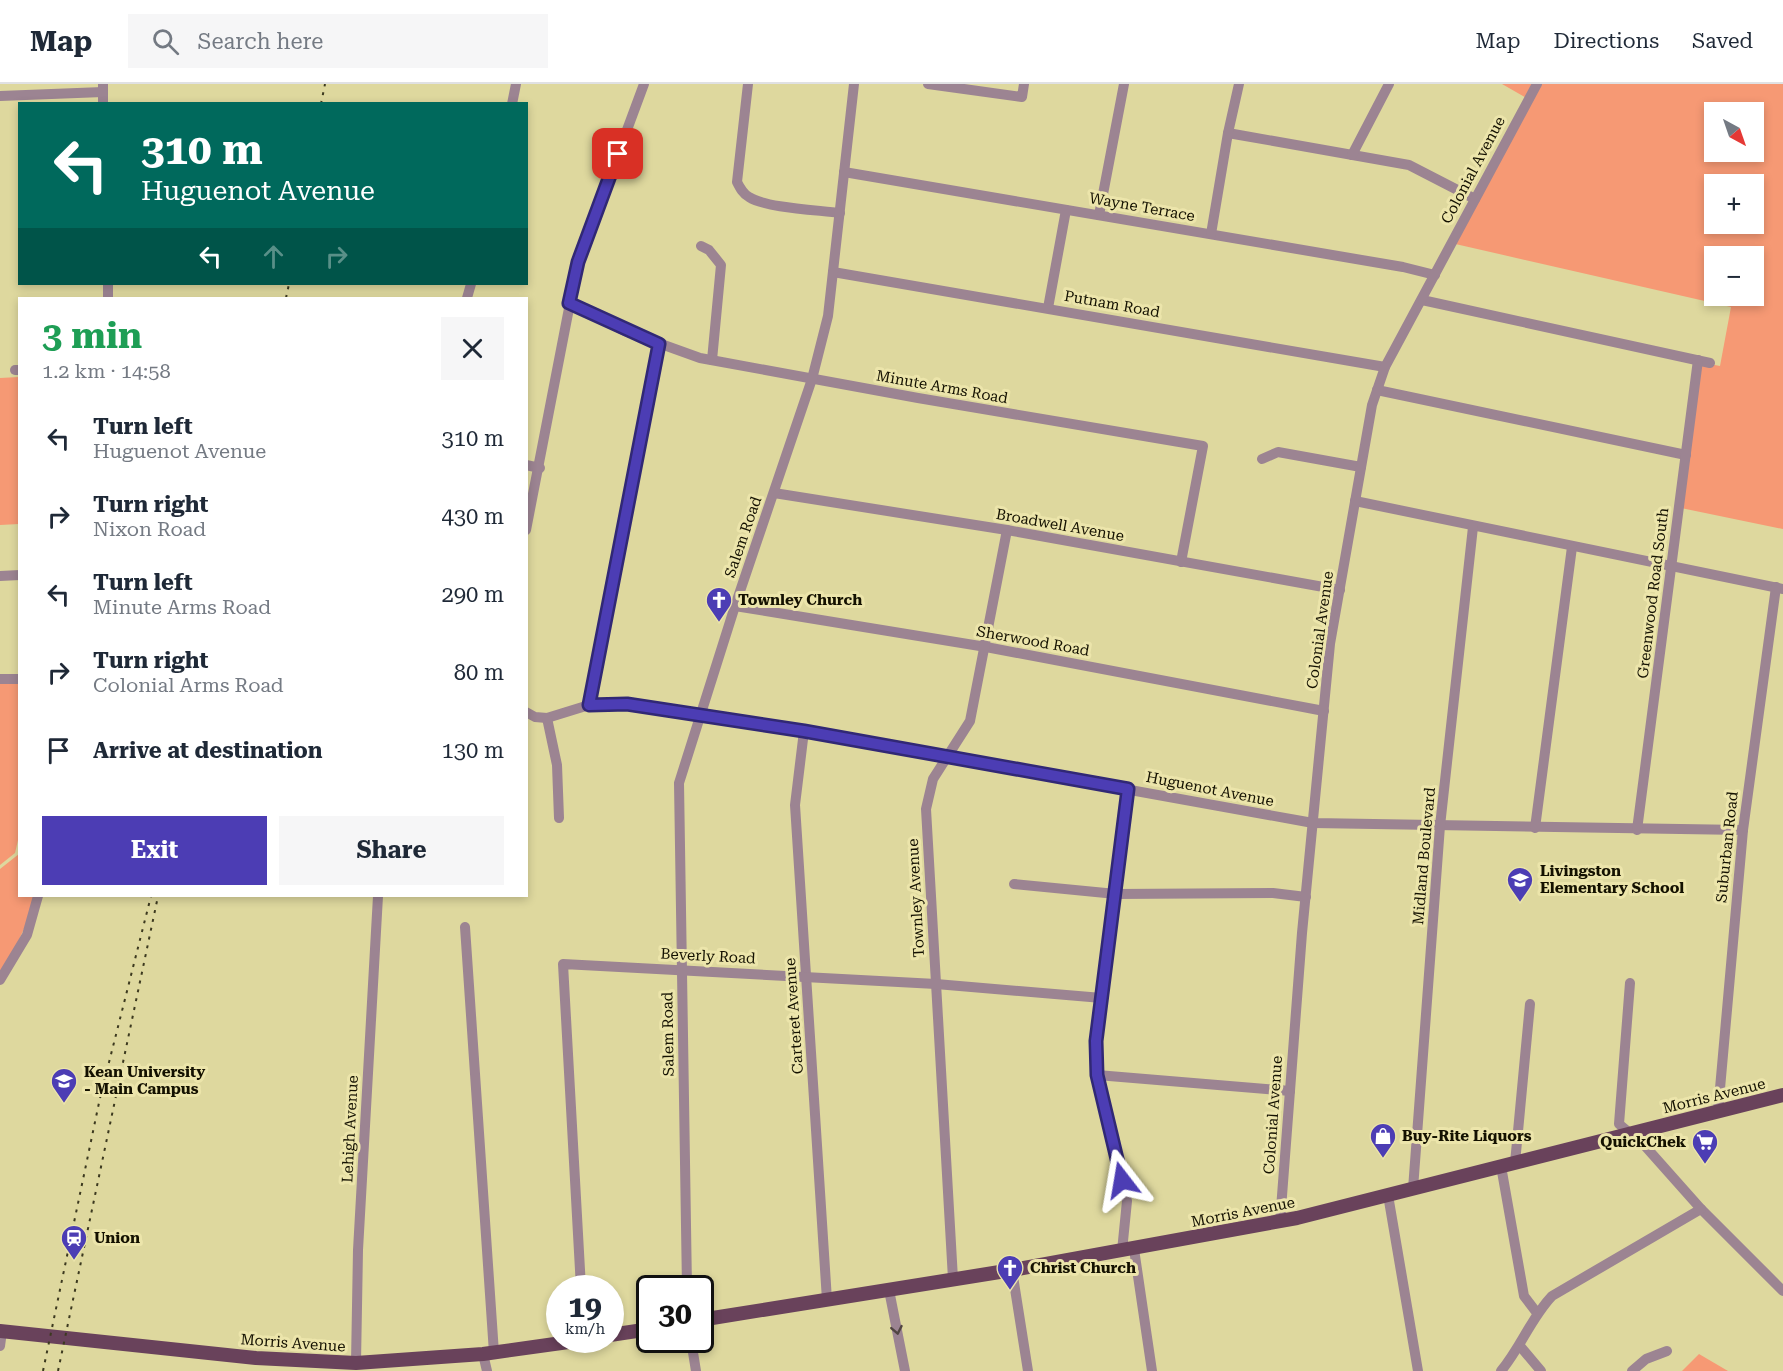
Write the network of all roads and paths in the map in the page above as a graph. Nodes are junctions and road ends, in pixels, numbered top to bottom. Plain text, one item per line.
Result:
1 (516, 84) edge
2 (644, 84) edge
3 (748, 84) edge
4 (854, 84) edge
5 (928, 84) edge
6 (1024, 84) edge
7 (1124, 84) edge
8 (1239, 84) edge
9 (1389, 84) edge
10 (1537, 84) edge
11 (964, 87) edge
12 (103, 93) edge
13 (0, 96) edge
14 (512, 102) edge
15 (1228, 133) junction
16 (1352, 155) junction
17 (844, 172) junction
18 (1474, 198) junction
19 (1066, 210) junction
20 (840, 213) junction
21 (1099, 215) junction
22 (1211, 234) junction
23 (701, 246) dead end
24 (833, 272) junction
25 (1435, 275) junction
26 (1422, 300) junction
27 (569, 303) junction
28 (1048, 308) junction
29 (659, 344) junction
30 (712, 360) junction
31 (1698, 360) junction
32 (1710, 363) dead end
33 (1385, 366) junction
34 (812, 379) junction
35 (1377, 390) junction
36 (1686, 456) junction
37 (1262, 459) dead end
38 (528, 465) edge
39 (1361, 467) junction
40 (540, 468) junction
41 (774, 493) junction
42 (1355, 501) junction
43 (528, 521) edge
44 (1473, 527) junction
45 (1007, 530) junction
46 (1572, 547) junction
47 (1181, 562) junction
48 (1671, 566) junction
49 (18, 575) edge
50 (0, 576) edge
51 (1779, 588) edge
52 (1340, 590) junction
53 (735, 606) junction
54 (986, 647) junction
55 (18, 679) edge
56 (0, 680) edge
57 (589, 705) junction
58 (1324, 711) junction
59 (531, 715) edge
60 (701, 716) junction
61 (547, 718) junction
62 (804, 731) junction
63 (948, 756) junction
64 (1128, 789) junction
65 (559, 818) dead end
66 (1313, 823) junction
67 (1440, 826) junction
68 (1535, 828) junction
69 (1637, 830) junction
70 (1743, 830) junction
71 (1014, 884) dead end
72 (1116, 894) junction
73 (38, 897) edge
74 (378, 897) edge
75 (1306, 897) junction
76 (465, 927) dead end
77 (682, 970) junction
78 (806, 976) junction
79 (0, 980) edge
80 (1630, 982) dead end
81 (936, 984) junction
82 (1102, 998) junction
83 (1530, 1004) dead end
84 (1097, 1075) junction
85 (1290, 1091) junction
86 (1783, 1095) edge
87 (1718, 1112) junction
88 (1631, 1134) junction
89 (1515, 1163) junction
90 (1501, 1166) junction
91 (1413, 1189) junction
92 (1388, 1195) junction
93 (1701, 1209) junction
94 (1280, 1222) junction
95 (1128, 1250) junction
96 (1012, 1270) junction
97 (580, 1275) edge
98 (687, 1275) edge
99 (953, 1279) junction
100 (889, 1290) junction
101 (1783, 1291) edge
102 (827, 1300) junction
103 (1537, 1313) junction
104 (714, 1318) edge
105 (1, 1331) edge
106 (546, 1345) edge
107 (0, 1346) edge
108 (1520, 1346) junction
109 (1667, 1352) dead end
110 (693, 1353) edge
111 (488, 1354) junction
112 (356, 1363) junction
113 (487, 1371) edge
114 (696, 1371) edge
115 (905, 1371) edge
116 (1028, 1371) edge
117 (1152, 1371) edge
118 (1418, 1371) edge
119 (1501, 1371) edge
120 (1541, 1371) edge
121 (1632, 1371) edge

1 - 14 street
2 - 27 street
3 - 20 street
4 - 17 street, Salem Road
5 - 11 street
6 - 11 street
7 - 21 street
8 - 15 street
9 - 16 street
10 - 18 street, Colonial Avenue
12 - 13 street
15 - 16 street
15 - 22 street
16 - 18 street
17 - 19 street, Wayne Terrace
17 - 20 street, Salem Road
18 - 25 street, Colonial Avenue
19 - 21 street, Wayne Terrace
19 - 28 street
20 - 24 street, Salem Road
21 - 22 street, Wayne Terrace
22 - 25 street, Wayne Terrace
23 - 30 street
24 - 28 street, Putnam Road
24 - 34 street, Salem Road
25 - 26 street, Colonial Avenue
26 - 31 street
26 - 33 street, Colonial Avenue
27 - 29 street, Minute Arms Road
27 - 40 street
28 - 33 street, Putnam Road
29 - 30 street, Minute Arms Road
29 - 57 street
30 - 34 street, Minute Arms Road
31 - 32 street
31 - 36 street, Greenwood Road South
33 - 35 street, Colonial Avenue
34 - 41 street, Salem Road
34 - 47 street, Minute Arms Road
35 - 36 street
35 - 39 street, Colonial Avenue
36 - 48 street, Greenwood Road South
37 - 39 street
38 - 40 street
39 - 42 street, Colonial Avenue
40 - 43 street
41 - 45 street, Broadwell Avenue
41 - 53 street, Salem Road
42 - 44 street
42 - 52 street, Colonial Avenue
44 - 46 street
44 - 67 street, Midland Boulevard
45 - 47 street, Broadwell Avenue
45 - 54 street, Townley Avenue
46 - 48 street
46 - 68 street
47 - 52 street, Broadwell Avenue
48 - 51 street
48 - 69 street, Greenwood Road South
49 - 50 street
51 - 70 street, Suburban Road
52 - 58 street, Colonial Avenue
53 - 54 street, Sherwood Road
53 - 60 street, Salem Road
54 - 58 street, Sherwood Road
54 - 63 street, Townley Avenue
55 - 56 street
57 - 60 street, Huguenot Avenue
57 - 61 street, Huguenot Avenue
58 - 66 street, Colonial Avenue
59 - 61 street, Huguenot Avenue
60 - 62 street, Huguenot Avenue
60 - 77 street, Salem Road
61 - 65 street
62 - 63 street, Huguenot Avenue
62 - 78 street, Carteret Avenue
63 - 64 street, Huguenot Avenue
63 - 81 street, Townley Avenue
64 - 66 street, Huguenot Avenue
64 - 72 street
66 - 67 street, Huguenot Avenue
66 - 75 street, Colonial Avenue
67 - 68 street, Huguenot Avenue
67 - 91 street, Midland Boulevard
68 - 69 street, Huguenot Avenue
69 - 70 street, Huguenot Avenue
70 - 87 street, Suburban Road
71 - 72 street
72 - 75 street
72 - 82 street
73 - 79 street
74 - 112 street, Lehigh Avenue
75 - 85 street, Colonial Avenue
76 - 111 street
77 - 78 street, Beverly Road
77 - 97 street, Beverly Road
77 - 98 street, Salem Road
78 - 81 street, Beverly Road
78 - 102 street, Carteret Avenue
80 - 88 street
81 - 82 street, Beverly Road
81 - 99 street, Townley Avenue
82 - 84 street
83 - 89 street
84 - 85 street
84 - 95 street
85 - 94 street, Colonial Avenue
86 - 87 main road, Morris Avenue
87 - 88 main road, Morris Avenue
88 - 89 main road, Morris Avenue
88 - 93 street
89 - 90 main road, Morris Avenue
90 - 91 main road, Morris Avenue
90 - 103 street
91 - 92 main road, Morris Avenue
92 - 94 main road, Morris Avenue
92 - 118 street
93 - 101 street
93 - 103 street
94 - 95 main road, Morris Avenue
95 - 96 main road, Morris Avenue
95 - 117 street
96 - 99 main road, Morris Avenue
96 - 116 street
99 - 100 main road, Morris Avenue
100 - 102 main road, Morris Avenue
100 -> 115 street
102 - 104 main road, Morris Avenue
103 - 108 street
105 - 107 street
105 - 112 main road, Morris Avenue
106 - 111 main road, Morris Avenue
108 - 119 street
108 - 120 street
109 - 121 street
110 - 114 street
111 - 112 main road, Morris Avenue
111 - 113 street

